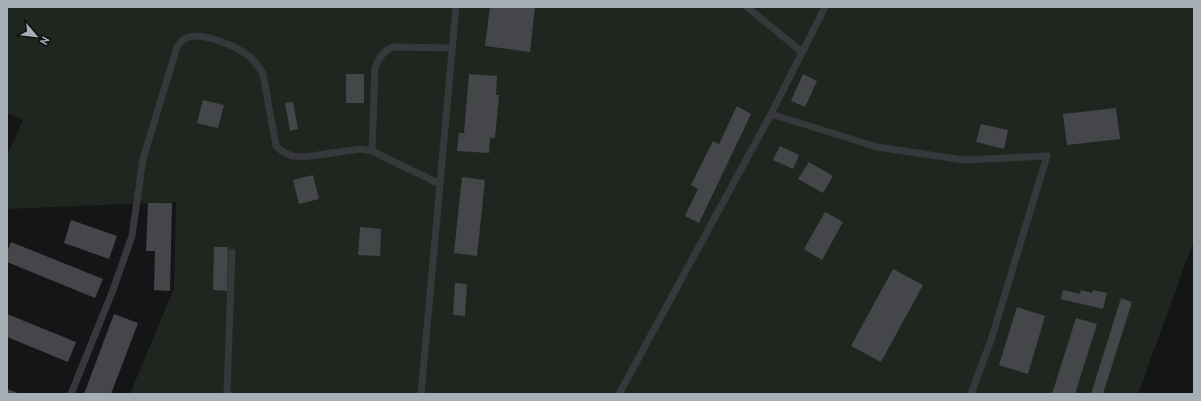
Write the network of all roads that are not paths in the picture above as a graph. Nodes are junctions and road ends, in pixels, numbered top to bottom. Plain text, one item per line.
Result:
1 (456, 7) edge
2 (747, 7) edge
3 (825, 7) edge
4 (452, 48) junction
5 (802, 52) junction
6 (771, 114) junction
7 (372, 151) junction
8 (440, 184) junction
9 (232, 252) dead end
10 (71, 394) edge
11 (227, 394) edge
12 (421, 394) edge
13 (619, 394) edge
14 (971, 394) edge

1 - 4 lane
2 - 5 lane
3 - 5 lane
4 - 7 lane
4 - 8 lane
5 - 6 lane
6 - 13 lane
6 - 14 lane
7 - 8 lane
7 - 10 lane
8 - 12 lane
9 - 11 lane

